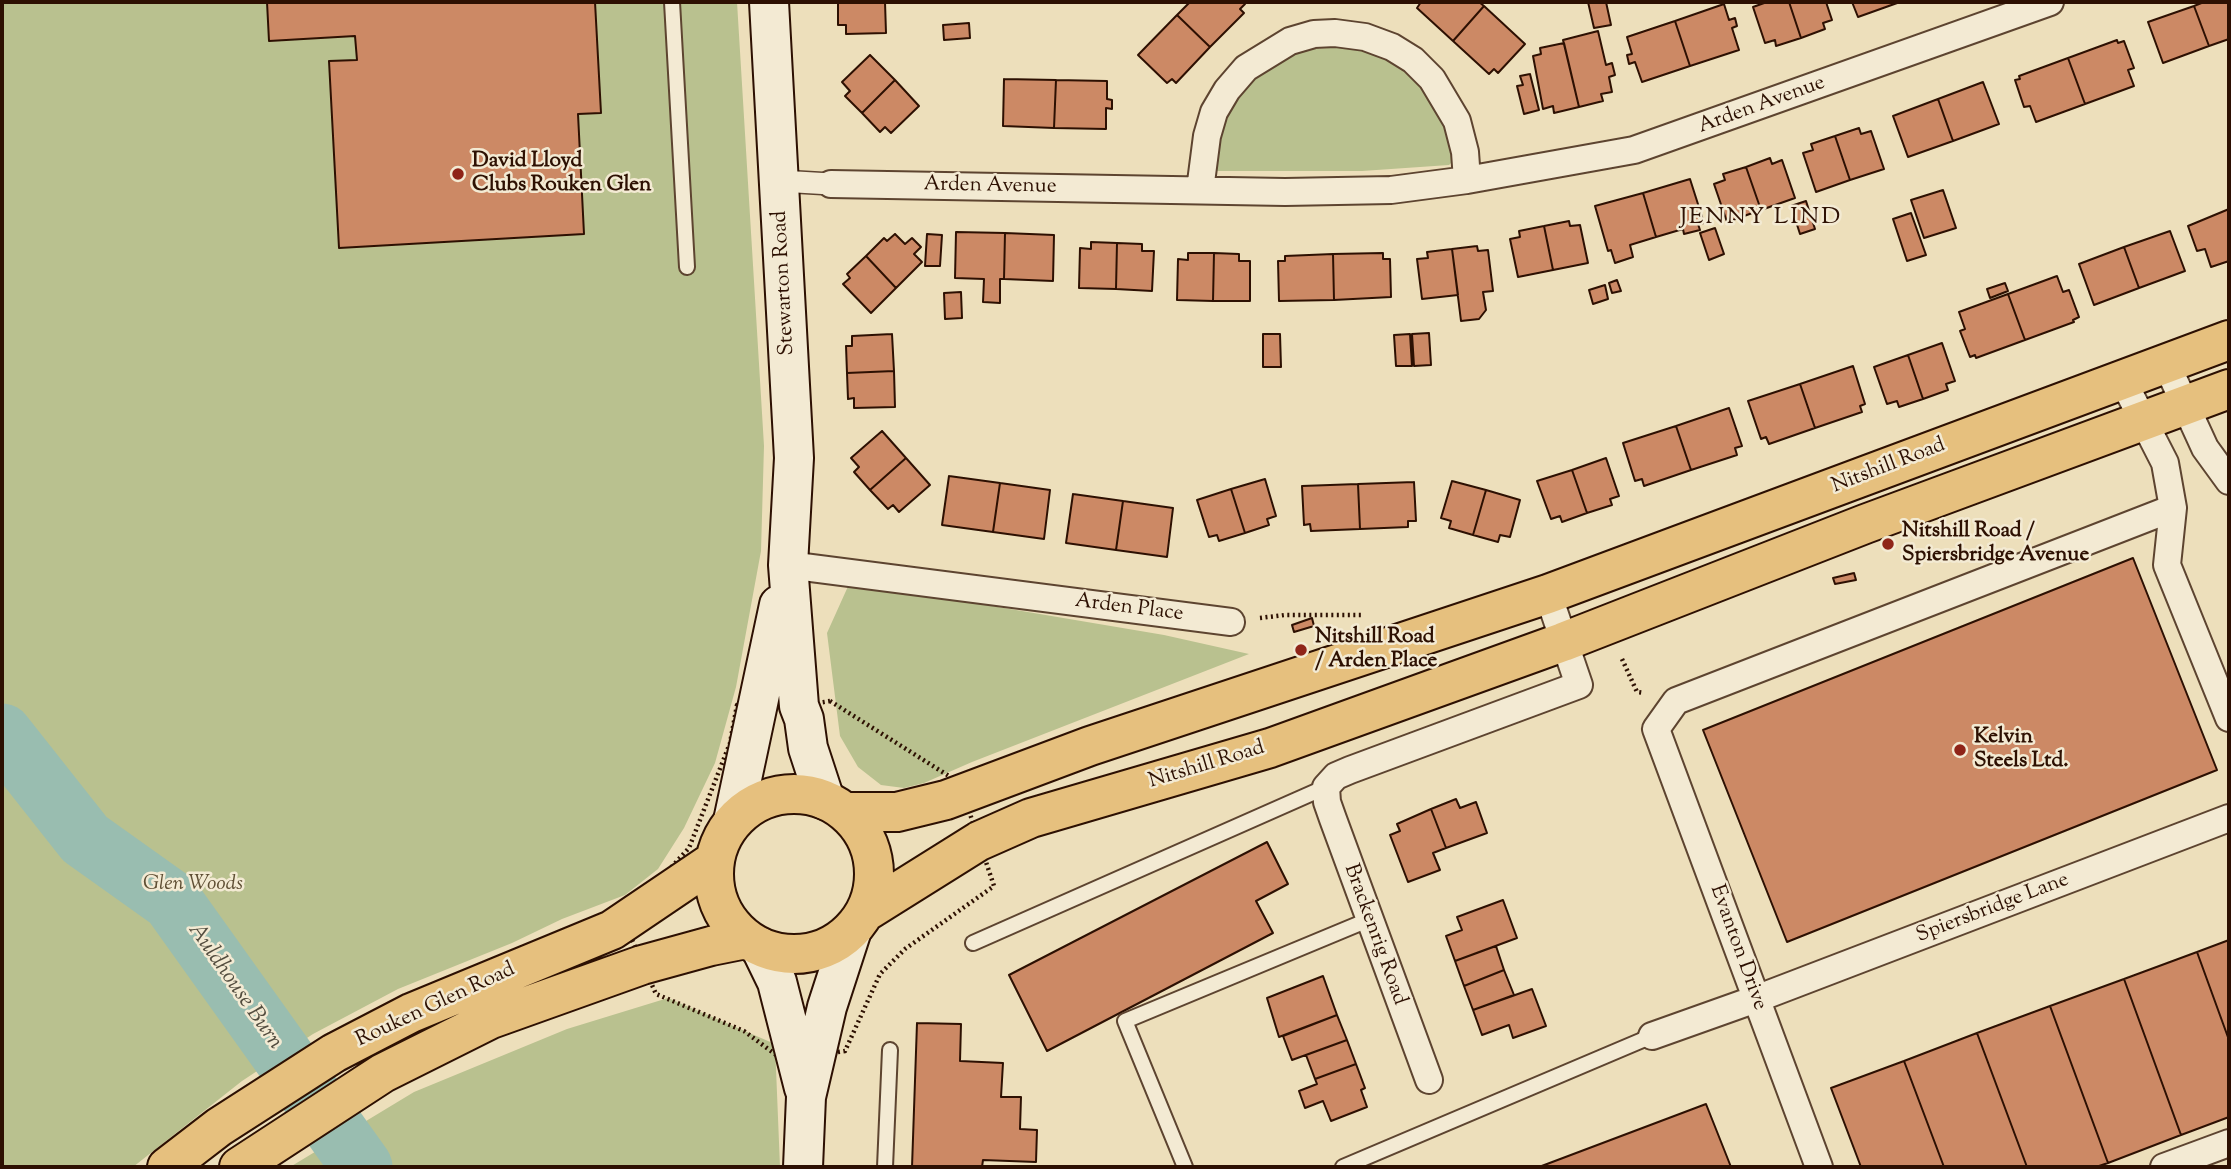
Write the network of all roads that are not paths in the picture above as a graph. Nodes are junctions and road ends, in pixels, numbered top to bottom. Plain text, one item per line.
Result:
1 (672, 2) edge
2 (769, 2) edge
3 (2050, 2) edge
4 (1466, 180) junction
5 (780, 181) junction
6 (831, 184) joint
7 (1200, 190) junction
8 (687, 267) dead end
9 (2229, 340) edge
10 (2166, 363) junction
11 (2122, 379) junction
12 (2229, 389) edge
13 (2186, 405) junction
14 (2143, 421) junction
15 (2229, 481) edge
16 (2174, 508) junction
17 (788, 565) junction
18 (1548, 594) junction
19 (1231, 622) road end
20 (1563, 642) junction
21 (2229, 718) edge
22 (1326, 788) junction
23 (835, 806) junction
24 (2229, 818) edge
25 (733, 821) junction
26 (714, 861) junction
27 (1368, 920) junction
28 (858, 921) junction
29 (753, 943) junction
30 (973, 943) dead end
31 (1756, 999) junction
32 (1653, 1036) joint
33 (890, 1050) dead end
34 (806, 1056) junction
35 (1429, 1080) dead end
36 (2229, 1143) edge
37 (167, 1167) edge
38 (239, 1167) edge
39 (803, 1167) edge
40 (885, 1167) edge
41 (1185, 1167) edge
42 (1343, 1167) edge
43 (1819, 1167) edge
44 (2164, 1167) edge

1 - 8 lane
2 - 5 main road, Stewarton Road
3 - 4 street, Arden Avenue
4 - 7 street, Arden Avenue
4 - 7 street
5 - 6 street, Arden Avenue
5 - 17 main road, Stewarton Road
6 - 7 street, Arden Avenue
9 - 10 main road, Nitshill Road
10 - 11 main road, Nitshill Road
10 - 13 street
11 - 14 street
11 - 18 main road, Nitshill Road
12 - 13 main road, Nitshill Road
13 - 14 main road, Nitshill Road
13 - 15 street
14 - 16 street
14 - 20 main road, Nitshill Road
16 - 21 street
16 - 31 street, Evanton Drive
17 - 19 street, Arden Place
17 - 23 main road, Stewarton Road
17 - 25 main road, Stewarton Road
18 - 20 street
18 - 23 main road, Nitshill Road
20 - 22 street
20 - 28 main road, Nitshill Road
22 - 27 street, Brackenrig Road
22 - 30 lane
23 - 25 main road
23 - 28 main road
24 - 31 street, Spiersbridge Lane
25 - 26 main road
26 - 29 main road
26 - 37 main road, Rouken Glen Road
27 - 35 street, Brackenrig Road
27 - 41 lane
28 - 29 main road
28 - 34 main road
29 - 34 main road
29 - 38 main road, Rouken Glen Road
31 - 32 street, Spiersbridge Lane
31 - 43 street, Evanton Drive
32 - 42 lane
33 - 40 lane
34 - 39 main road
36 - 44 street

